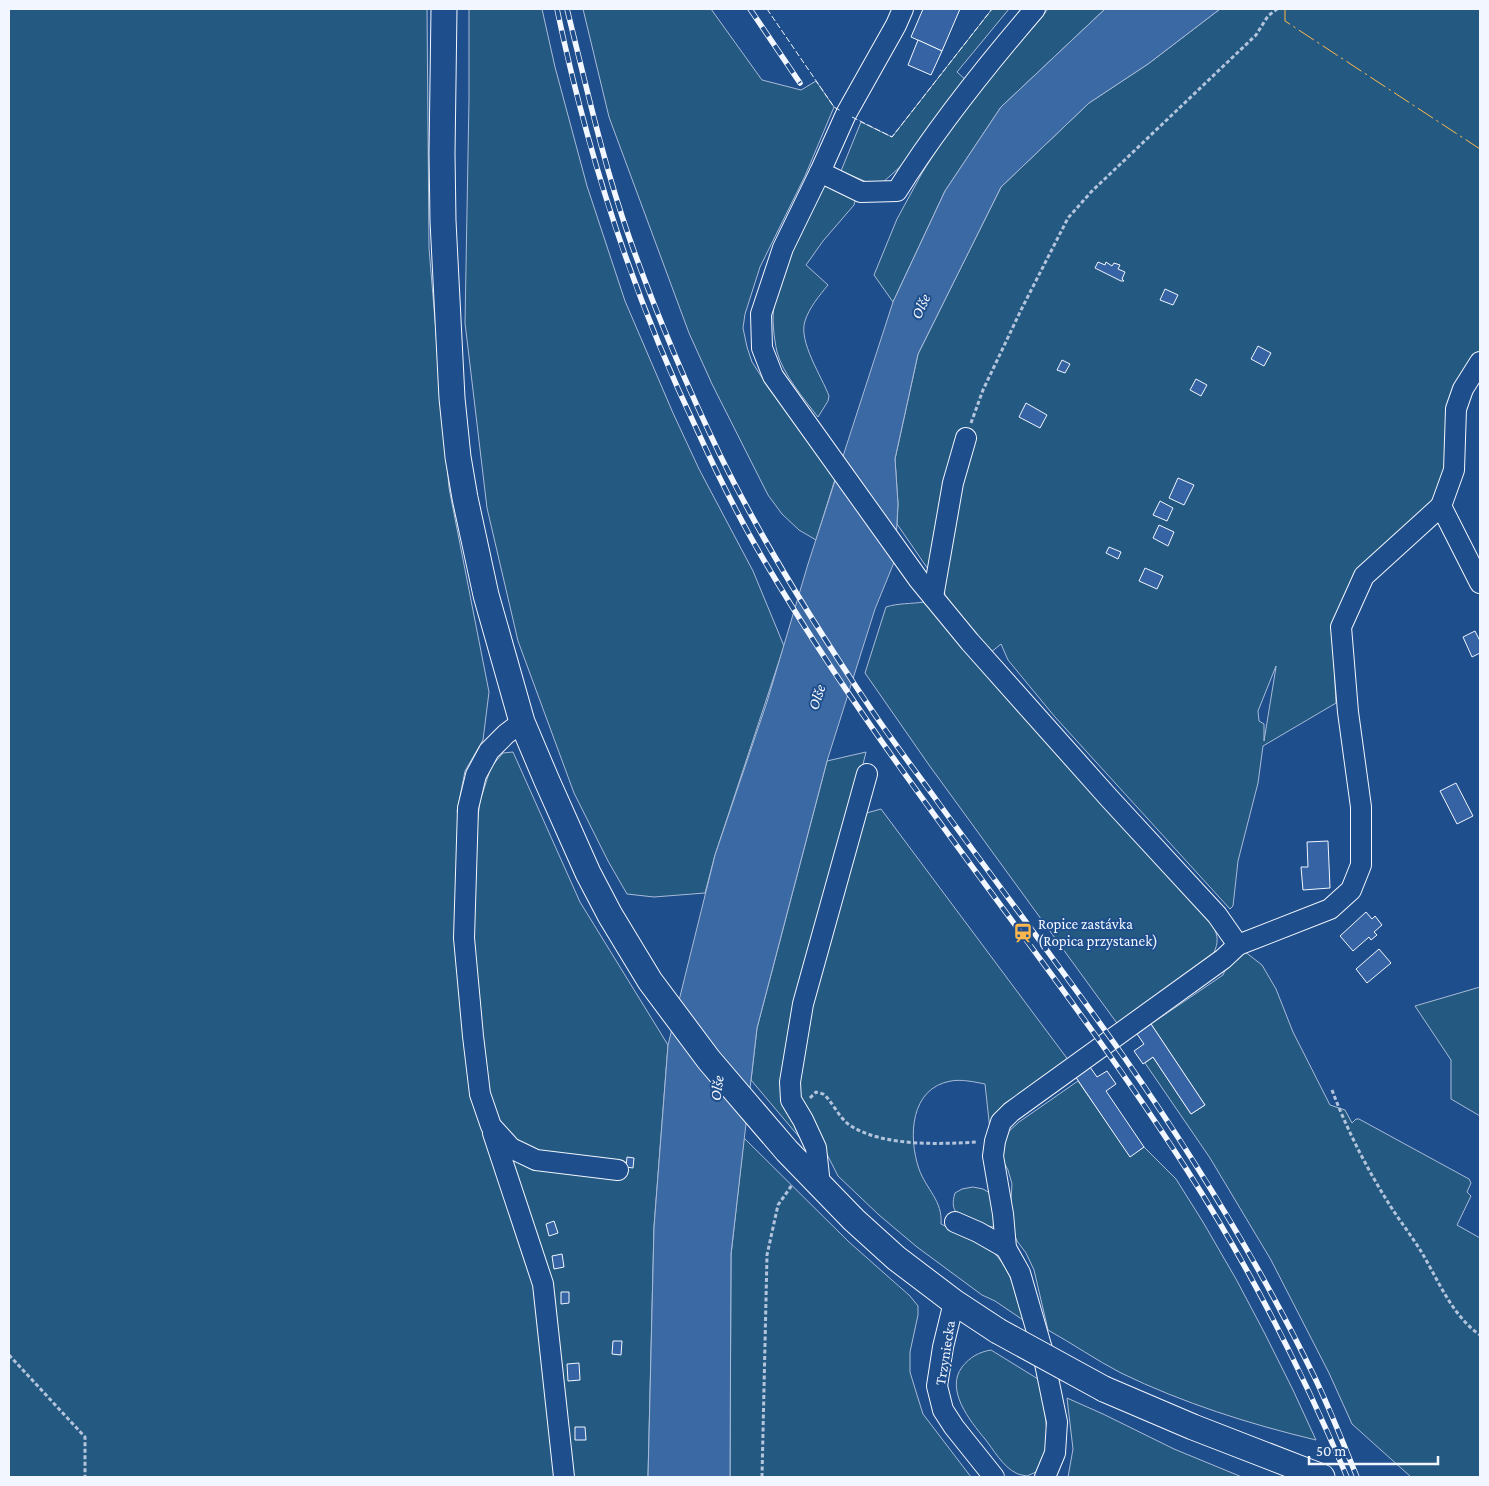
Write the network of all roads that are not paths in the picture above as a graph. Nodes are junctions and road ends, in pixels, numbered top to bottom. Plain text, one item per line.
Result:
1 (444, 9) edge
2 (903, 9) edge
3 (1035, 9) edge
4 (820, 172) junction
5 (1480, 362) edge
6 (966, 438) road end
7 (1441, 506) junction
8 (1480, 583) edge
9 (933, 597) junction
10 (522, 722) junction
11 (867, 774) dead end
12 (1238, 946) junction
13 (491, 1126) junction
14 (803, 1168) junction
15 (618, 1170) dead end
16 (955, 1222) dead end
17 (1006, 1248) junction
18 (954, 1302) junction
19 (564, 1477) edge
20 (994, 1477) edge
21 (1045, 1477) edge
22 (1322, 1477) edge

1 - 10 main road
2 - 4 street
3 - 4 street
4 - 9 street
5 - 7 street
6 - 9 street
7 - 8 street
7 - 12 street
9 - 12 street
10 - 13 street
10 - 14 main road
11 - 14 street
12 - 17 street
13 - 15 street
13 - 19 street
14 - 18 main road
16 - 17 street
17 - 21 street
18 - 20 street, Trzyniecka
18 - 22 main road, bridge

